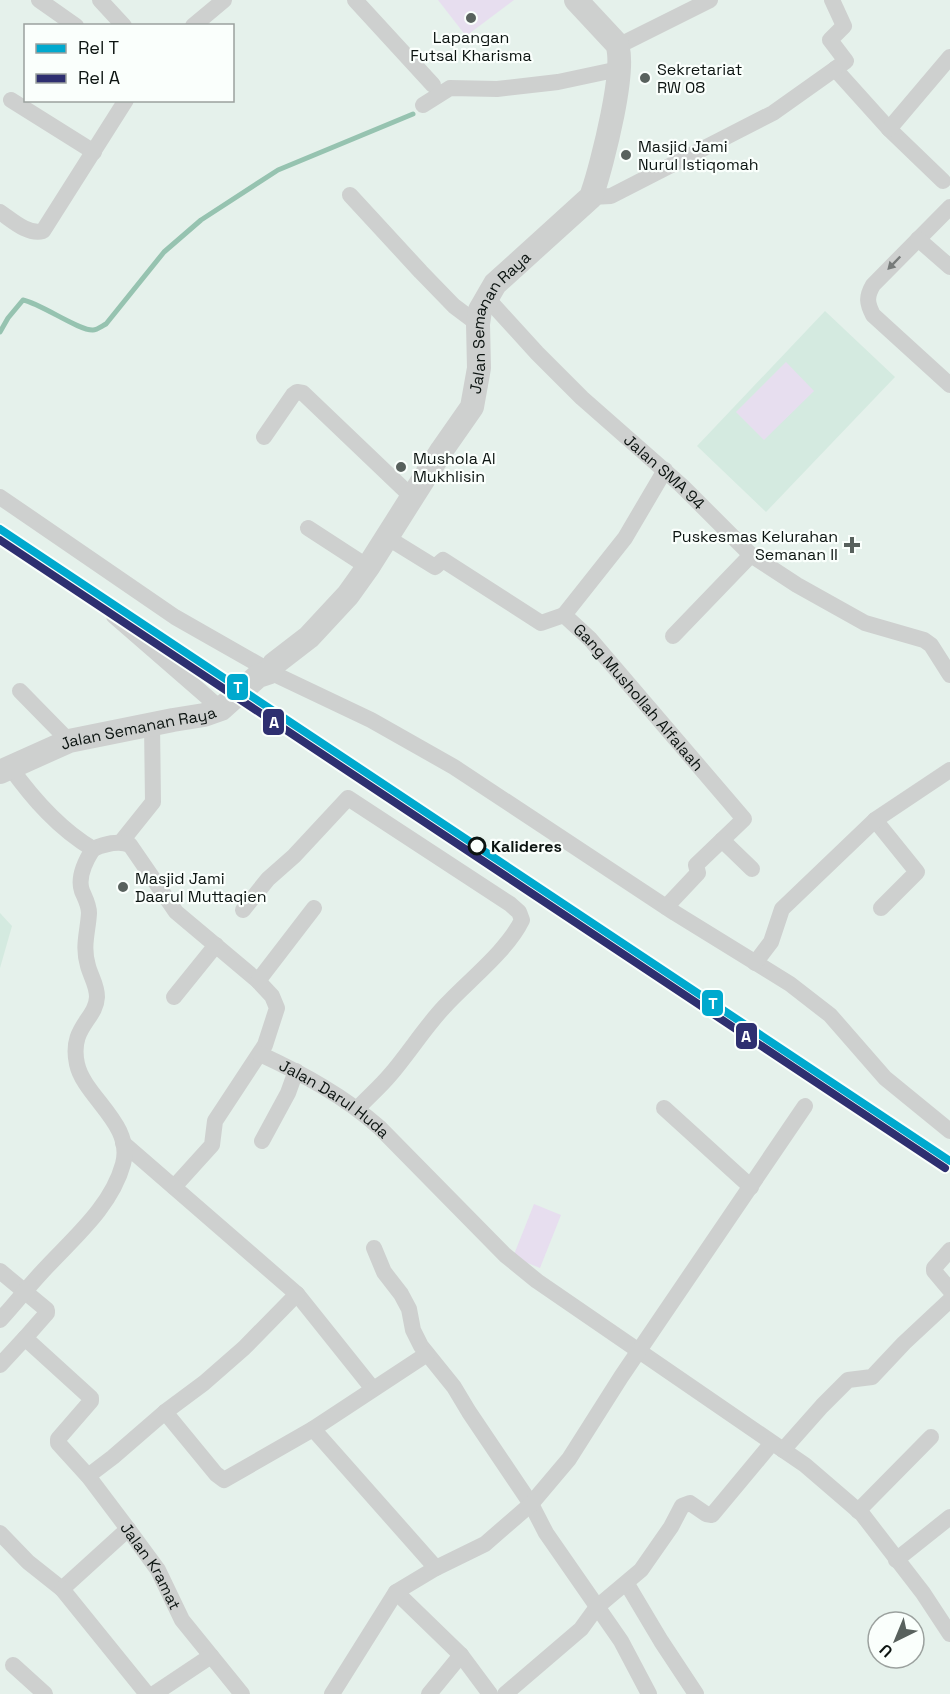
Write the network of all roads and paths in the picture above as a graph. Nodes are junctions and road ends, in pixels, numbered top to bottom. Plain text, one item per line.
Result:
1 (39, 0) edge
2 (100, 0) edge
3 (355, 0) edge
4 (576, 0) edge
5 (710, 0) edge
6 (832, 0) edge
7 (220, 1) edge
8 (73, 24) edge
9 (122, 24) edge
10 (194, 24) edge
11 (950, 57) edge
12 (619, 58) junction
13 (835, 69) junction
14 (433, 85) dead end
15 (11, 100) dead end
16 (125, 102) edge
17 (423, 105) dead end
18 (889, 129) junction
19 (94, 152) junction
20 (943, 181) dead end
21 (350, 195) dead end
22 (591, 197) junction
23 (950, 207) edge
24 (0, 212) edge
25 (918, 239) junction
26 (950, 267) edge
27 (486, 297) junction
28 (478, 324) junction
29 (950, 385) edge
30 (264, 437) dead end
31 (665, 470) junction
32 (0, 497) edge
33 (413, 498) junction
34 (308, 528) dead end
35 (388, 537) junction
36 (751, 555) junction
37 (368, 567) junction
38 (564, 615) junction
39 (114, 616) dead end
40 (673, 636) dead end
41 (266, 669) junction
42 (950, 675) edge
43 (20, 691) dead end
44 (221, 709) junction
45 (152, 724) junction
46 (69, 741) junction
47 (5, 769) edge
48 (950, 770) edge
49 (875, 820) junction
50 (722, 840) junction
51 (121, 842) junction
52 (93, 849) junction
53 (752, 869) dead end
54 (666, 907) junction
55 (314, 908) dead end
56 (881, 908) dead end
57 (243, 910) dead end
58 (216, 945) junction
59 (755, 963) junction
60 (258, 981) junction
61 (174, 997) dead end
62 (260, 1054) junction
63 (296, 1071) junction
64 (805, 1106) dead end
65 (664, 1107) dead end
66 (358, 1108) junction
67 (950, 1131) edge
68 (262, 1141) dead end
69 (123, 1143) junction
70 (174, 1187) junction
71 (751, 1187) junction
72 (374, 1248) dead end
73 (950, 1250) edge
74 (0, 1271) edge
75 (950, 1290) edge
76 (26, 1291) junction
77 (297, 1294) junction
78 (950, 1300) edge
79 (0, 1320) edge
80 (25, 1338) junction
81 (638, 1351) junction
82 (427, 1354) junction
83 (0, 1365) edge
84 (373, 1389) junction
85 (165, 1412) junction
86 (313, 1429) junction
87 (931, 1437) dead end
88 (778, 1447) junction
89 (88, 1476) junction
90 (531, 1504) junction
91 (858, 1511) junction
92 (950, 1517) edge
93 (128, 1529) junction
94 (0, 1533) edge
95 (896, 1560) junction
96 (436, 1568) junction
97 (627, 1584) junction
98 (62, 1589) junction
99 (396, 1592) junction
100 (597, 1607) junction
101 (950, 1634) edge
102 (461, 1655) junction
103 (211, 1656) junction
104 (13, 1665) dead end
105 (45, 1694) edge
106 (147, 1694) edge
107 (154, 1694) edge
108 (242, 1694) edge
109 (332, 1694) edge
110 (429, 1694) edge
111 (490, 1694) edge
112 (506, 1694) edge
113 (649, 1694) edge
114 (696, 1694) edge

1 - 8 street
2 - 9 street
3 - 14 street
4 - 12 street
5 - 12 street
6 - 13 street
7 - 10 street
11 - 18 street
12 - 17 street
12 - 22 street
13 - 18 street
13 - 22 street
15 - 19 street
16 - 19 street
18 - 20 street
19 - 24 street
21 - 28 street
22 - 27 street, Jalan Semanan Raya
23 - 25 street
25 - 26 street
25 -> 29 street
27 - 28 street, Jalan Semanan Raya
27 - 31 street, Jalan SMA 94
28 - 33 street, Jalan Semanan Raya
30 - 33 street
31 - 36 street, Jalan SMA 94
31 - 38 street
32 - 41 street
33 - 35 street, Jalan Semanan Raya
34 - 37 street
35 - 37 street, Jalan Semanan Raya
35 - 38 street, Gang Mushollah Alfalaah
36 - 40 street
36 - 42 street, Jalan SMA 94
37 - 41 street, Jalan Semanan Raya
38 - 50 street, Gang Mushollah Alfalaah
39 - 44 street
41 - 44 street, Jalan Semanan Raya
41 - 54 street
43 - 46 street
44 - 45 street, Jalan Semanan Raya
45 - 46 street, Jalan Semanan Raya
45 - 51 street
46 - 47 street, Jalan Semanan Raya
47 - 52 street, Jalan Semanan Raya
48 - 49 street
49 - 56 street
49 - 59 street
50 - 53 street
50 - 54 street, Gang Mushollah Alfalaah
51 - 52 street
51 - 58 street, Jalan Darul Huda
52 - 69 street
54 - 59 street
55 - 60 street
57 - 66 street
58 - 60 street, Jalan Darul Huda
58 - 61 street
59 - 67 street
60 - 62 street, Jalan Darul Huda
62 - 63 street, Jalan Darul Huda
62 - 70 street
63 - 66 street, Jalan Darul Huda
63 - 68 street
64 - 71 street
65 - 71 street
66 - 81 street, Jalan Darul Huda
69 - 70 street
69 - 76 street
70 - 77 street
71 - 81 street
72 - 82 street
73 - 75 street
74 - 76 street
76 - 79 street
76 - 80 street
77 - 84 street
77 - 85 street
78 - 88 street
80 - 83 street
80 - 89 street, Jalan Kramat
81 - 88 street, Jalan Darul Huda
81 - 90 street
82 - 84 street
82 - 90 street
84 - 86 street
85 - 86 street
85 - 89 street
86 - 96 street
87 - 91 street
88 - 91 street, Jalan Darul Huda
88 - 97 street
89 - 93 street, Jalan Kramat
90 - 96 street
90 - 100 street
91 - 95 street, Jalan Darul Huda
92 - 95 street
93 - 98 street
93 - 103 street, Jalan Kramat
94 - 98 street
95 - 101 street, Jalan Darul Huda
96 - 99 street
97 - 100 street
97 - 114 street
98 - 106 street
99 - 102 street
99 - 109 street
100 - 112 street
100 - 113 street
102 - 110 street
102 - 111 street
103 - 107 street
103 - 108 street, Jalan Kramat
104 - 105 street

